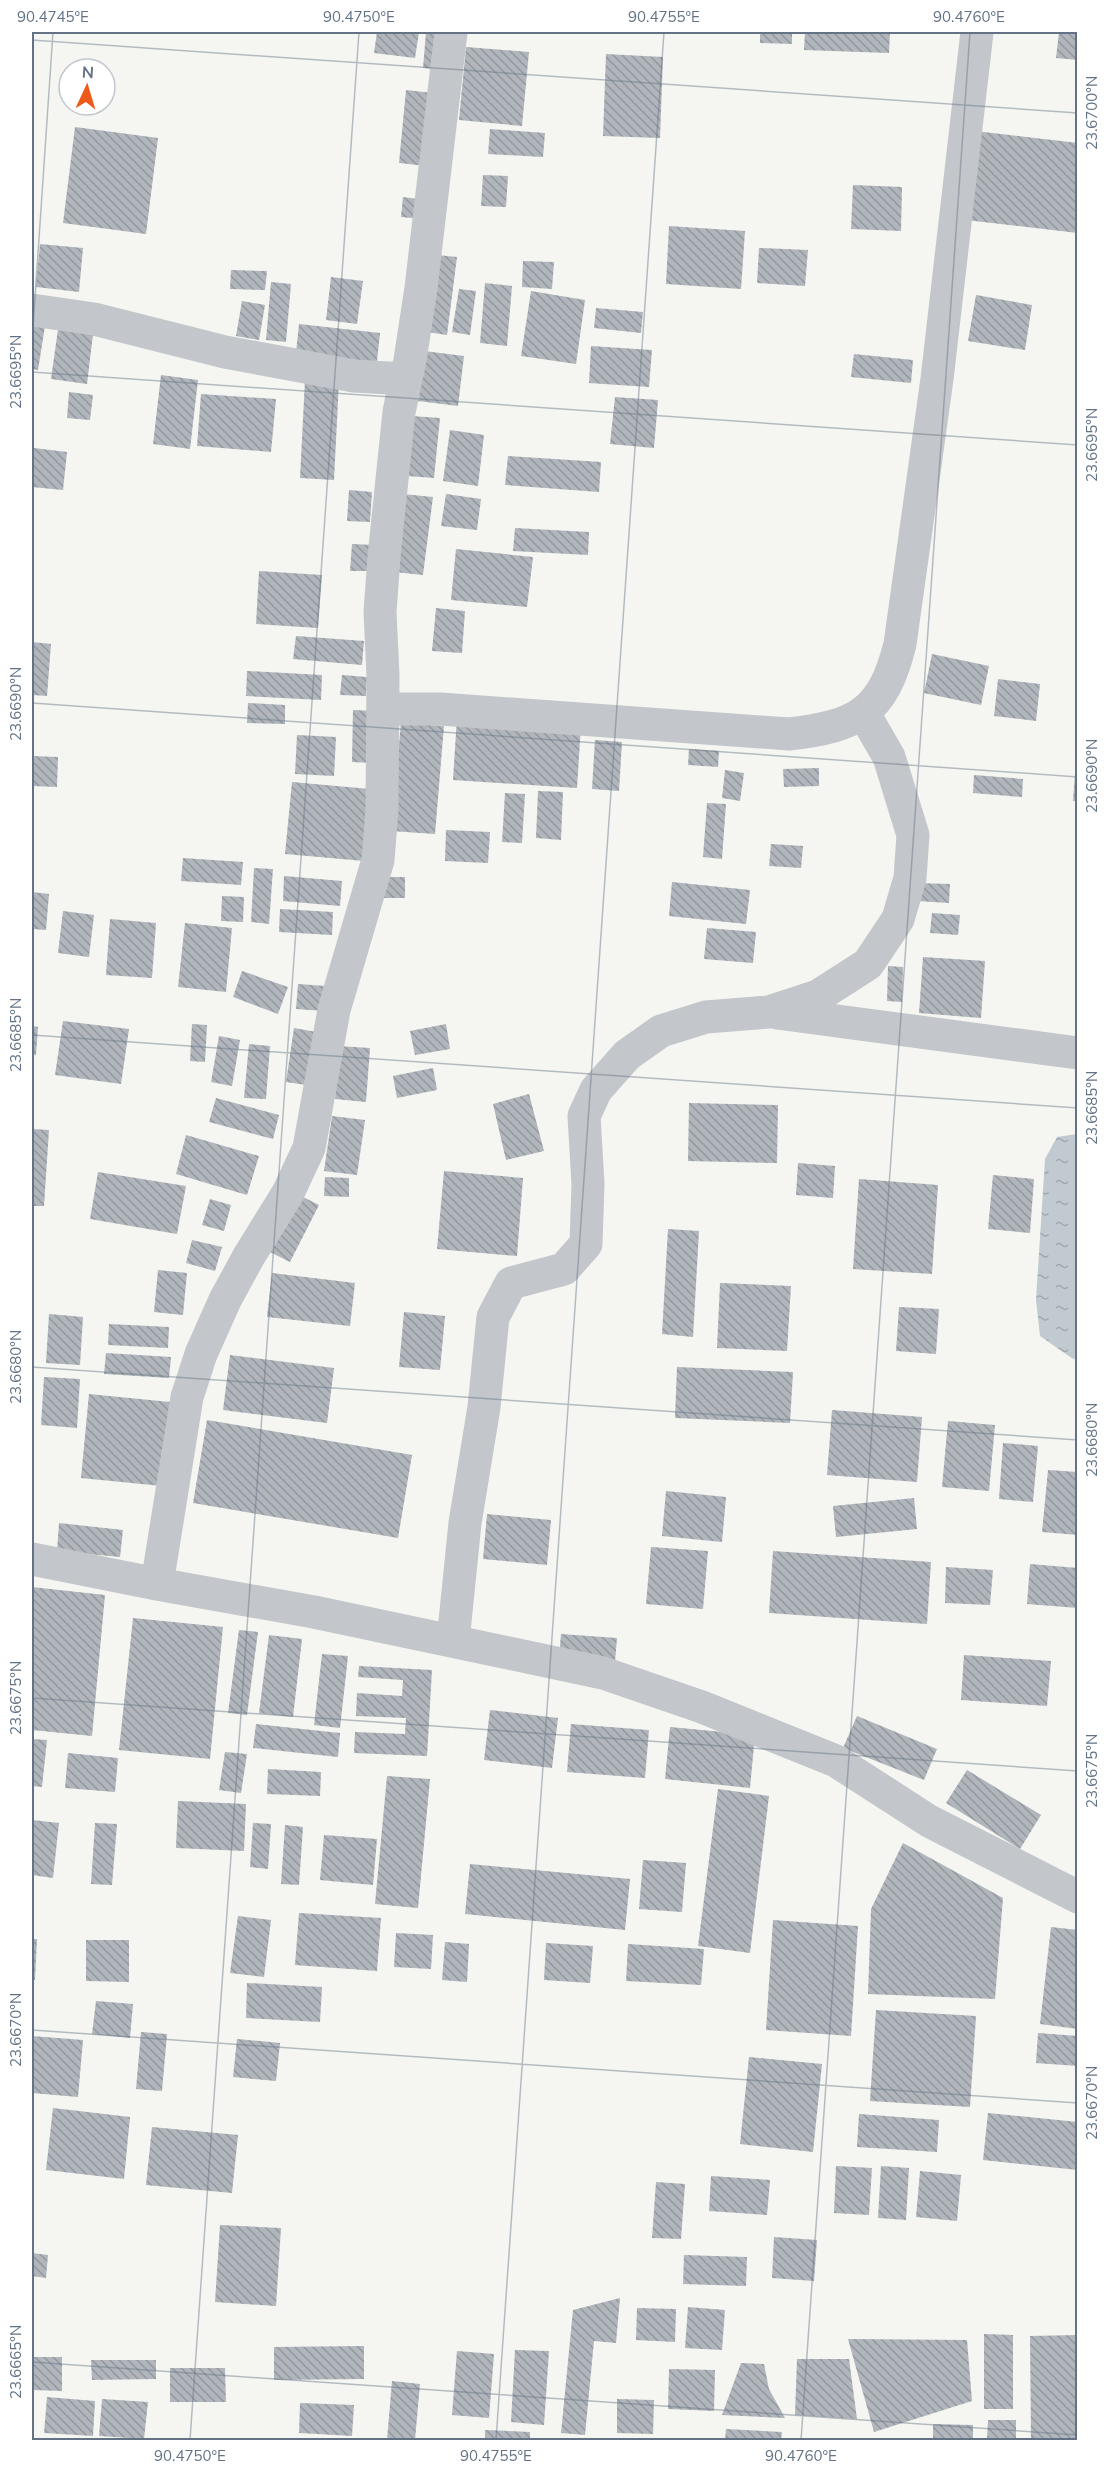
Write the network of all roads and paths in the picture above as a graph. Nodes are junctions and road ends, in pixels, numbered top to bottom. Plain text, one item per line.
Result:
1 (451, 32) edge
2 (977, 32) edge
3 (32, 310) edge
4 (406, 380) junction
5 (383, 709) junction
6 (863, 712) junction
7 (769, 1012) junction
8 (1077, 1053) edge
9 (32, 1559) edge
10 (157, 1584) junction
11 (453, 1641) junction
12 (1077, 1897) edge

1 - 4 street
2 - 6 street
3 - 4 street
4 - 5 street
5 - 6 street
5 - 10 street
6 - 7 street
7 - 8 street
7 - 11 street
9 - 10 street
10 - 11 street
11 - 12 street

